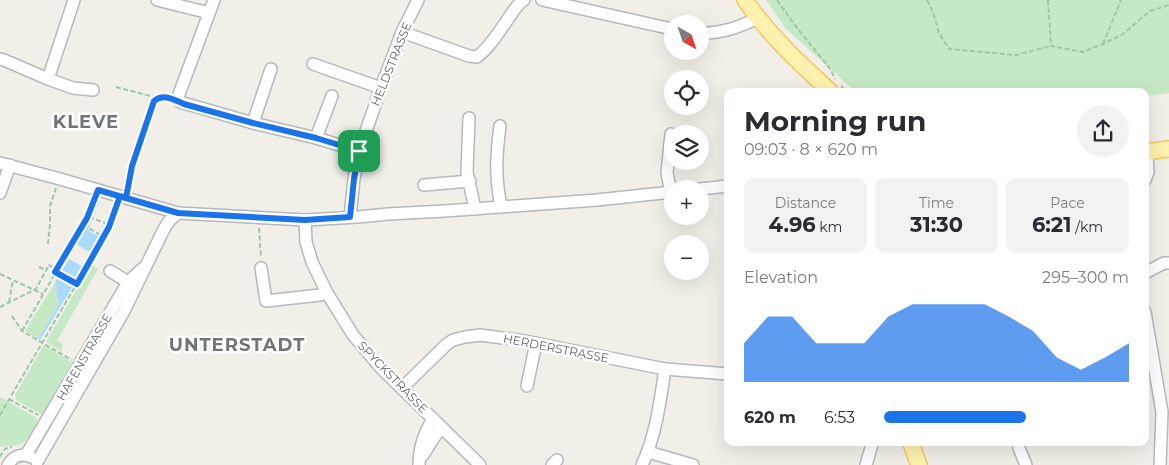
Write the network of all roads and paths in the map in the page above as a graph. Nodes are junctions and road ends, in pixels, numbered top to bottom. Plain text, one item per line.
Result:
1 (157, 0) edge
2 (214, 0) edge
3 (418, 0) edge
4 (524, 0) edge
5 (542, 0) edge
6 (745, 0) edge
7 (777, 0) edge
8 (927, 0) edge
9 (1048, 0) edge
10 (1121, 0) edge
11 (73, 1) edge
12 (180, 2) edge
13 (1169, 5) edge
14 (209, 13) junction
15 (758, 18) junction
16 (664, 27) edge
17 (402, 32) junction
18 (709, 33) edge
19 (1103, 44) junction
20 (1051, 46) junction
21 (0, 59) edge
22 (313, 64) dead end
23 (271, 69) dead end
24 (48, 79) junction
25 (833, 86) edge
26 (116, 87) dead end
27 (381, 88) junction
28 (93, 90) dead end
29 (332, 96) dead end
30 (158, 98) junction
31 (178, 100) junction
32 (469, 118) dead end
33 (253, 123) junction
34 (500, 126) dead end
35 (316, 138) junction
36 (1169, 150) edge
37 (359, 151) junction
38 (1149, 152) edge
39 (5, 164) edge
40 (60, 179) junction
41 (470, 182) junction
42 (424, 185) dead end
43 (724, 188) edge
44 (709, 189) edge
45 (98, 190) junction
46 (0, 193) edge
47 (664, 193) edge
48 (123, 197) junction
49 (501, 207) junction
50 (475, 209) junction
51 (178, 213) junction
52 (88, 216) junction
53 (350, 217) junction
54 (259, 218) junction
55 (305, 220) junction
56 (83, 225) junction
57 (110, 225) junction
58 (104, 237) junction
59 (48, 244) dead end
60 (1169, 263) edge
61 (39, 267) dead end
62 (261, 268) joint
63 (46, 270) junction
64 (56, 271) junction
65 (110, 271) dead end
66 (1149, 271) edge
67 (0, 274) edge
68 (13, 280) junction
69 (77, 284) junction
70 (130, 288) junction
71 (34, 290) junction
72 (327, 293) junction
73 (43, 294) junction
74 (9, 302) junction
75 (0, 307) edge
76 (12, 316) dead end
77 (22, 331) junction
78 (1149, 336) edge
79 (42, 343) junction
80 (536, 343) junction
81 (84, 364) junction
82 (665, 369) junction
83 (724, 374) edge
84 (527, 386) dead end
85 (402, 388) junction
86 (9, 399) junction
87 (0, 415) edge
88 (433, 419) junction
89 (47, 420) junction
90 (442, 428) junction
91 (872, 446) edge
92 (912, 446) edge
93 (1019, 446) edge
94 (648, 452) junction
95 (26, 455) junction
96 (38, 463) edge
97 (419, 464) edge
98 (1158, 464) edge
99 (8, 465) edge
100 (480, 465) edge
101 (642, 465) edge
102 (693, 465) edge
103 (866, 465) edge
104 (920, 465) edge
105 (1026, 465) edge

1 - 12 street
2 - 14 street
3 - 17 street, HELDSTRASSE
4 - 17 street
5 - 16 street
6 - 15 main road
7 - 25 path
8 - 20 path
9 - 20 path
10 - 19 path
11 - 24 street
12 - 14 street
13 - 19 path
14 - 31 street
15 - 18 street
15 - 25 main road
17 - 27 street, HELDSTRASSE
19 - 20 path
21 - 24 street
22 - 27 street
23 - 33 street
24 - 28 street
26 - 30 path
27 - 37 street, HELDSTRASSE
29 - 35 street
30 - 31 path
30 - 48 path
31 - 33 street
32 - 41 street
33 - 35 street
34 - 49 street
35 - 37 street
36 - 38 main road
37 - 53 street, HELDSTRASSE
39 - 40 street
39 - 46 street
40 - 45 street
40 - 59 path
41 - 42 street
41 - 50 street
43 - 44 street
45 - 48 street
45 - 52 path
47 - 49 street
48 - 51 street
48 - 57 path
49 - 50 street
50 - 53 street
51 - 54 street
51 - 70 street, HAFENSTRASSE
52 - 56 path
52 - 57 path
53 - 55 street
54 - 55 street
54 - 62 path
55 - 72 street, SPYCKSTRASSE
56 - 58 path
56 - 64 path
57 - 58 path
58 - 69 path
60 - 66 street
61 - 63 path
62 - 72 street
63 - 64 path
63 - 71 path
64 - 69 path
64 - 73 path
65 - 70 street
67 - 68 path
68 - 71 path
68 - 74 path
69 - 79 path
70 - 81 street, HAFENSTRASSE
71 - 73 path
71 - 74 path
72 - 85 street, SPYCKSTRASSE
73 - 77 path
74 - 75 path
76 - 77 path
77 - 79 path
78 - 98 street
79 - 81 path
79 - 86 path
80 - 82 street, HERDERSTRASSE
80 - 84 street
80 - 85 street, HERDERSTRASSE
81 - 89 street, HAFENSTRASSE
81 - 96 street
82 - 83 street, HERDERSTRASSE
82 - 94 street
85 - 88 street, SPYCKSTRASSE
86 - 87 path
86 - 89 path
88 - 90 street, SPYCKSTRASSE
88 - 97 street
89 - 95 street, HAFENSTRASSE
90 - 97 street
90 - 100 street, SPYCKSTRASSE
91 - 103 street
92 - 104 main road
93 - 105 street
94 - 101 street
94 - 102 street
95 - 96 street
95 - 99 street

